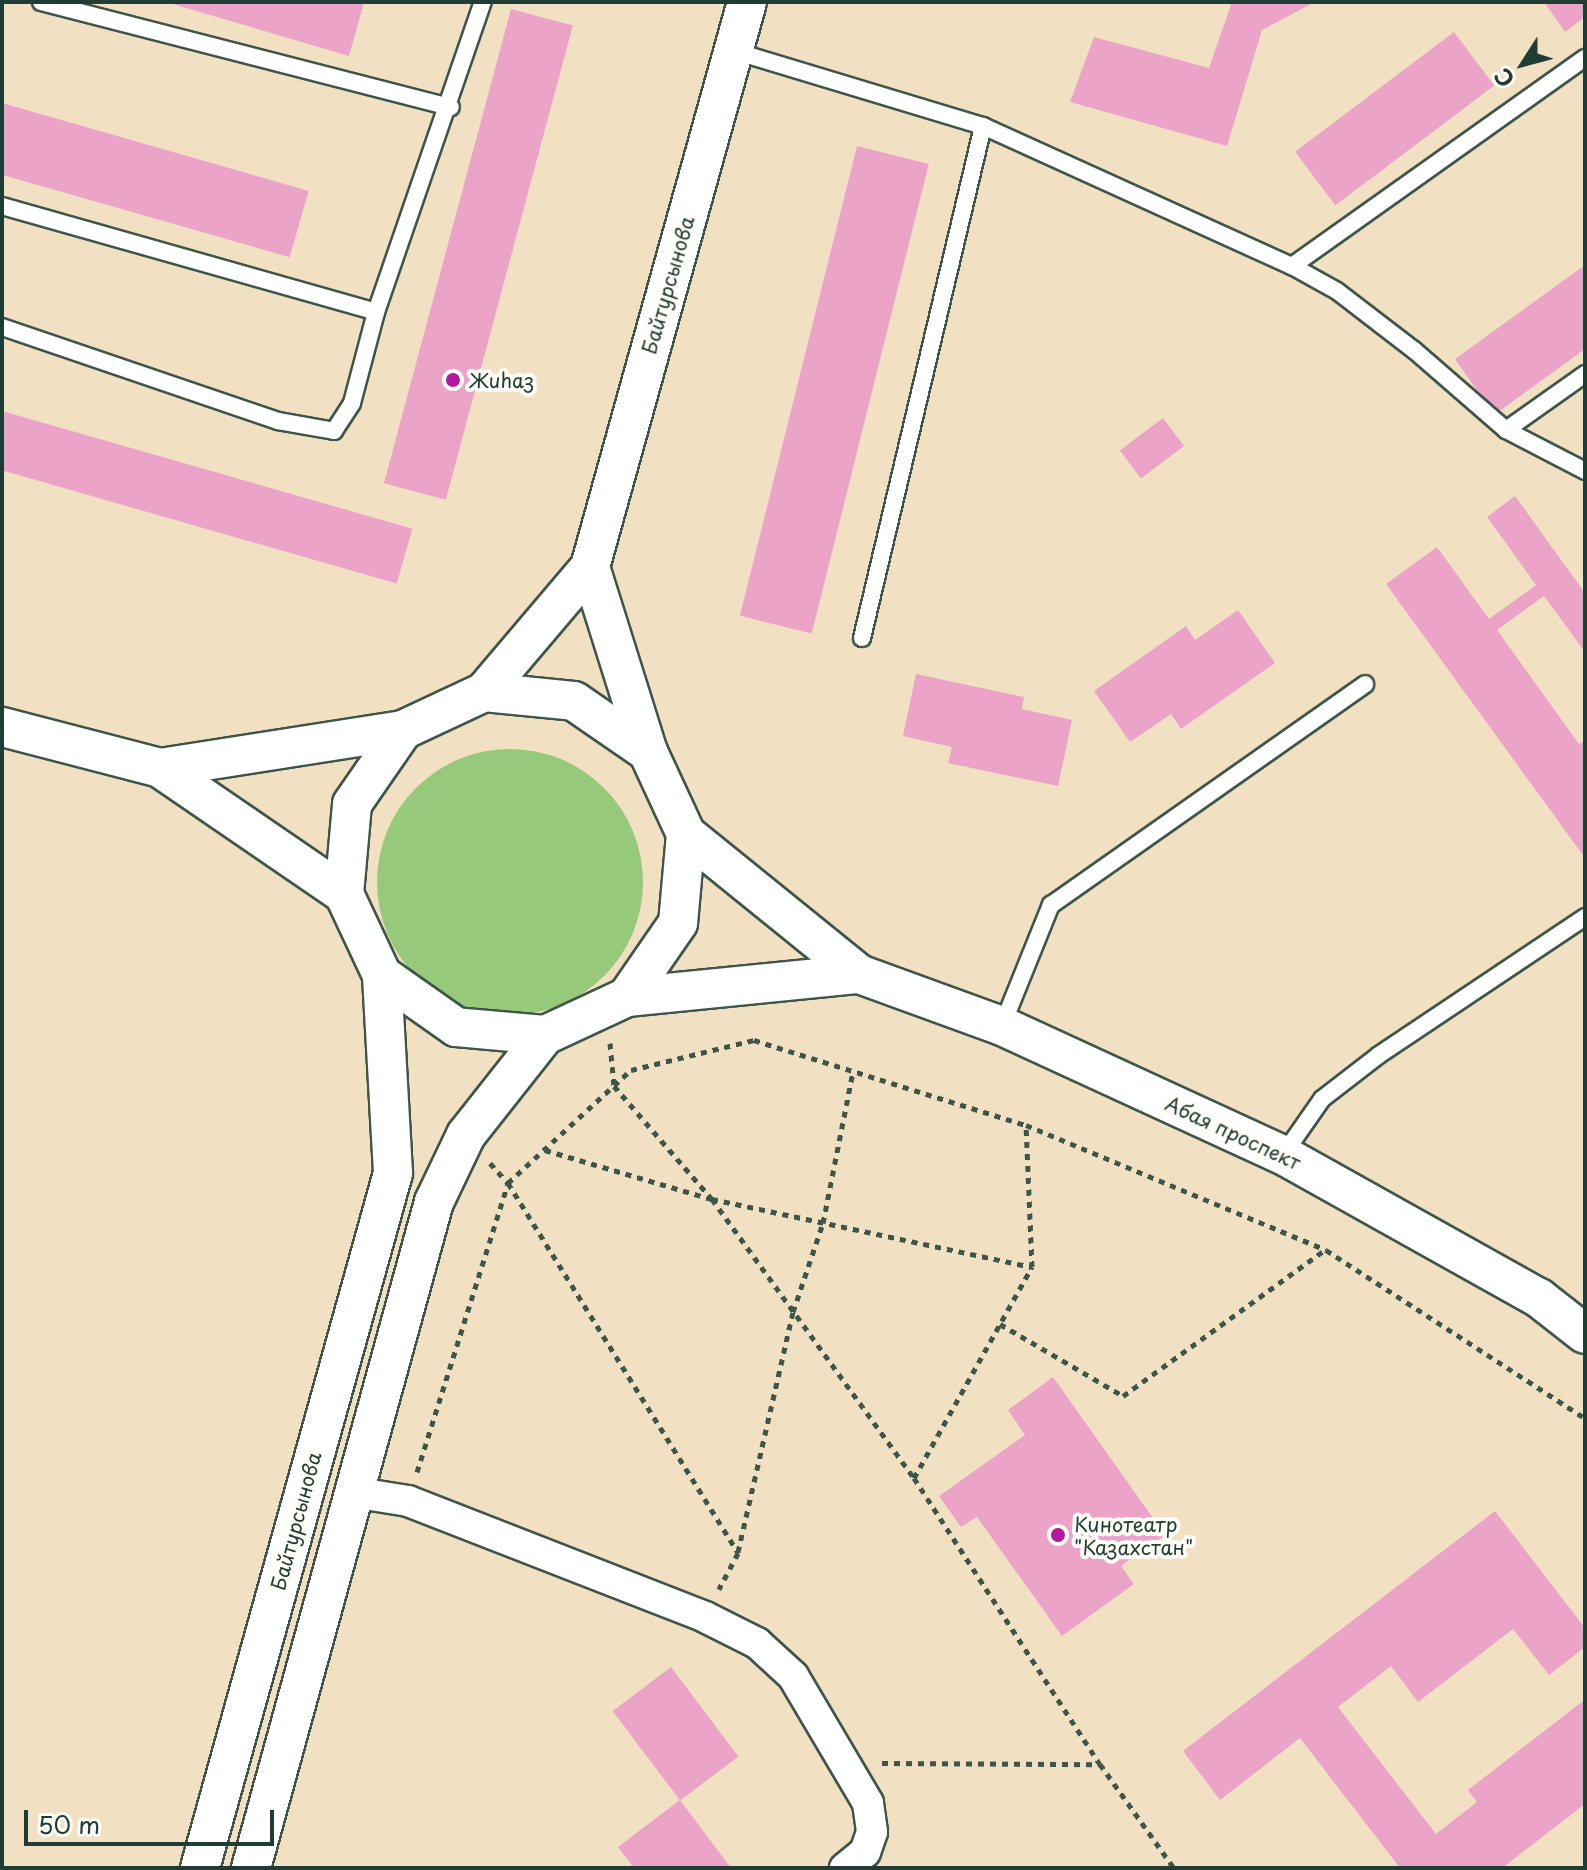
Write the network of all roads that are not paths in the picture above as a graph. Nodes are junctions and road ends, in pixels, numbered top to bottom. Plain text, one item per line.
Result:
1 (41, 2) edge
2 (483, 2) edge
3 (739, 4) edge
4 (734, 51) junction
5 (1585, 58) edge
6 (451, 107) junction
7 (983, 126) junction
8 (2, 206) edge
9 (1292, 266) junction
10 (376, 312) junction
11 (2, 327) edge
12 (1585, 374) edge
13 (1506, 430) junction
14 (1585, 471) edge
15 (590, 567) junction
16 (862, 638) dead end
17 (1365, 684) dead end
18 (484, 692) junction
19 (2, 727) edge
20 (403, 730) junction
21 (648, 752) junction
22 (160, 768) junction
23 (686, 834) junction
24 (344, 894) junction
25 (1585, 917) edge
26 (859, 974) junction
27 (382, 975) junction
28 (617, 1002) junction
29 (1002, 1026) junction
30 (545, 1035) junction
31 (1283, 1155) junction
32 (1585, 1334) edge
33 (352, 1492) junction
34 (281, 1577) junction
35 (326, 1592) junction
36 (200, 1868) edge
37 (251, 1868) edge
38 (845, 1868) edge

1 - 6 lane
2 - 6 lane
3 - 4 street, Байтурсынова
4 - 7 lane
4 - 15 street, Байтурсынова
5 - 9 lane
6 - 10 lane
7 - 9 lane
7 - 16 lane
8 - 10 lane
9 - 13 lane
10 - 11 lane
12 - 13 lane
13 - 14 lane
15 - 18 street
15 - 21 street
17 - 29 lane
18 - 20 street
18 - 21 street
19 - 22 street
20 - 22 street
20 - 24 street
21 - 23 street
22 - 24 street
23 - 26 street
23 - 28 street
24 - 27 street
25 - 31 lane
26 - 28 street
26 - 29 street, Абая проспект
27 - 30 street
27 - 34 street, Байтурсынова
28 - 30 street
29 - 31 street, Абая проспект
30 - 33 street
31 - 32 street, Абая проспект
33 - 35 street
33 - 38 street
34 - 35 street
34 - 36 street, Байтурсынова
35 - 37 street

